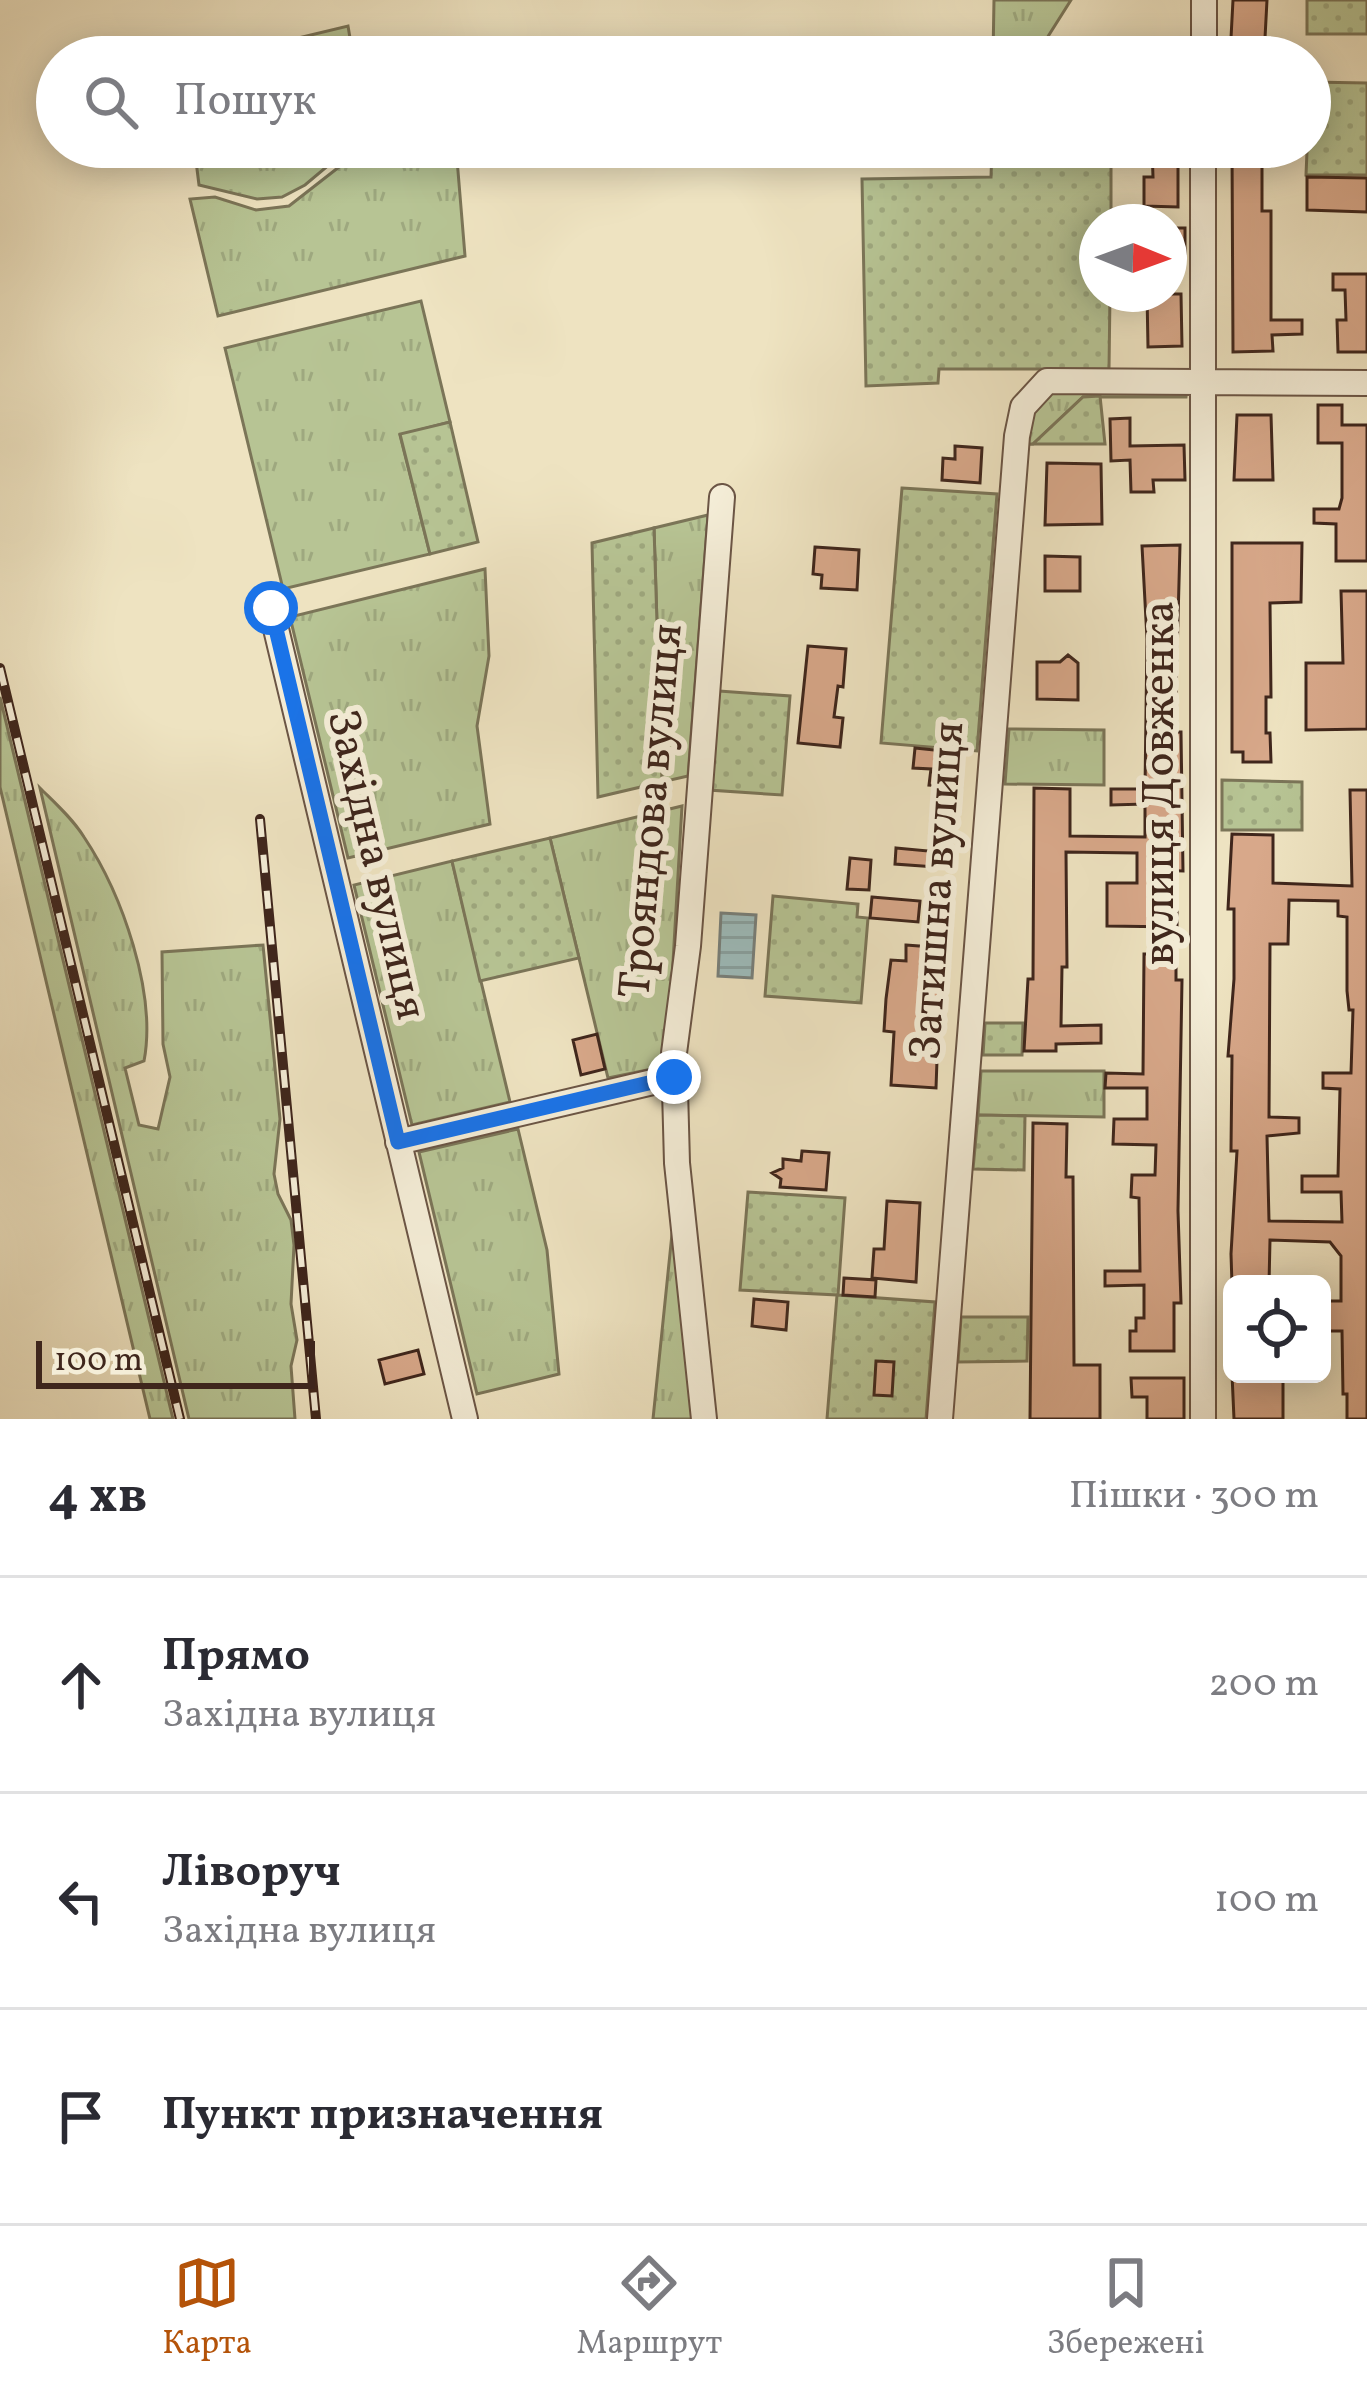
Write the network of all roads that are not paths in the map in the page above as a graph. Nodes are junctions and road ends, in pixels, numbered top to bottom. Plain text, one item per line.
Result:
1 (1204, 0) edge
2 (1204, 36) edge
3 (1204, 168) edge
4 (1203, 382) junction
5 (1367, 382) edge
6 (722, 497) dead end
7 (271, 608) dead end
8 (674, 1077) junction
9 (398, 1142) junction
10 (465, 1419) edge
11 (704, 1419) edge
12 (940, 1419) edge
13 (1203, 1419) edge

1 - 2 street
3 - 4 street, вулиця Довженка
4 - 5 street
4 - 12 street, Затишна вулиця
4 - 13 street, вулиця Довженка
6 - 8 street, Трояндова вулиця
7 - 9 street, Західна вулиця
8 - 9 street
8 - 11 street, Трояндова вулиця
9 - 10 street, Західна вулиця

